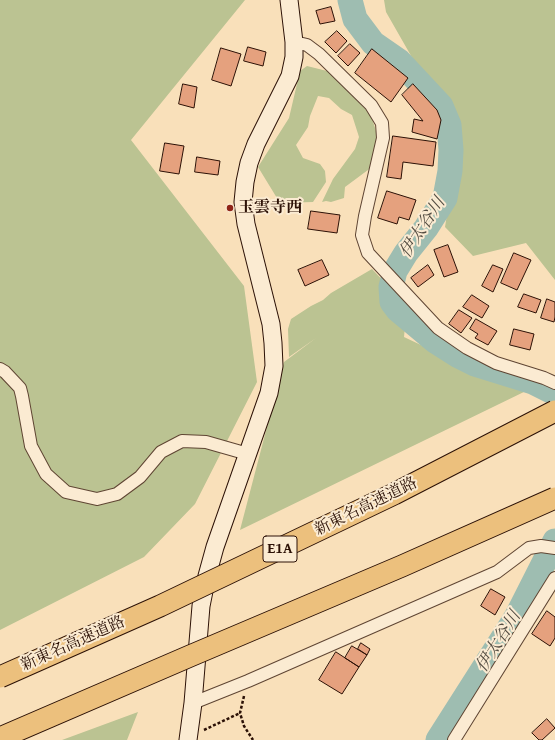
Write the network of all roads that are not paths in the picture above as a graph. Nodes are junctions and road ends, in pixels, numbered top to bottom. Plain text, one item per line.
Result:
1 (289, 0) edge
2 (294, 42) junction
3 (0, 369) edge
4 (555, 383) edge
5 (555, 411) edge
6 (248, 454) junction
7 (555, 498) edge
8 (555, 548) edge
9 (555, 578) edge
10 (0, 677) edge
11 (193, 703) junction
12 (0, 738) edge
13 (188, 739) edge
14 (454, 740) edge

1 - 2 street
2 - 4 street
2 - 6 street
3 - 6 street
5 - 10 highway, 新東名高速道路 / E1A, bridge
6 - 11 street
7 - 12 highway, bridge
8 - 11 street
9 - 14 street
11 - 13 street

